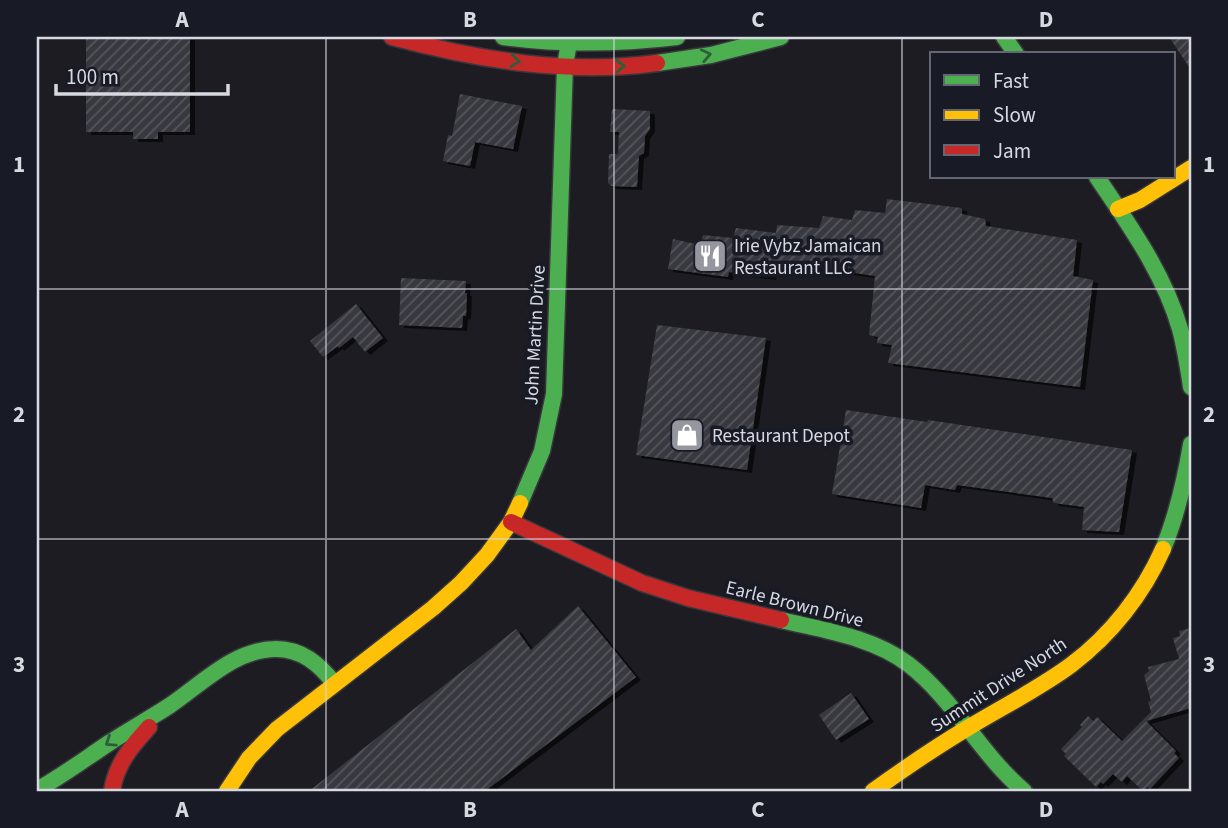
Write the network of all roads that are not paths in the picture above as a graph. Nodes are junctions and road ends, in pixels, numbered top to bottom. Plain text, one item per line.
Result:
1 (392, 37) edge
2 (503, 37) edge
3 (677, 37) edge
4 (781, 37) edge
5 (1004, 37) edge
6 (569, 43) junction
7 (1015, 52) edge
8 (565, 65) junction
9 (1191, 168) edge
10 (1176, 177) edge
11 (1098, 178) edge
12 (1175, 178) edge
13 (1118, 208) junction
14 (1191, 387) edge
15 (1191, 444) edge
16 (510, 522) junction
17 (334, 683) junction
18 (168, 707) junction
19 (967, 728) junction
20 (37, 790) edge
21 (112, 791) edge
22 (227, 791) edge
23 (873, 791) edge
24 (1024, 791) edge

1 -> 8 main road
2 - 6 main road
3 - 6 main road
8 -> 4 main road
5 - 7 main road
6 - 8 main road, John Martin Drive
8 - 16 main road, John Martin Drive
9 - 10 main road
11 - 13 main road
12 - 13 main road
13 - 14 main road
15 - 19 main road, Summit Drive North
16 - 17 main road, John Martin Drive
16 - 19 main road, Earle Brown Drive
17 - 18 main road
17 - 22 main road, John Martin Drive
18 -> 20 main road
18 - 21 main road
19 - 23 main road, Summit Drive North
19 - 24 main road, Earle Brown Drive

